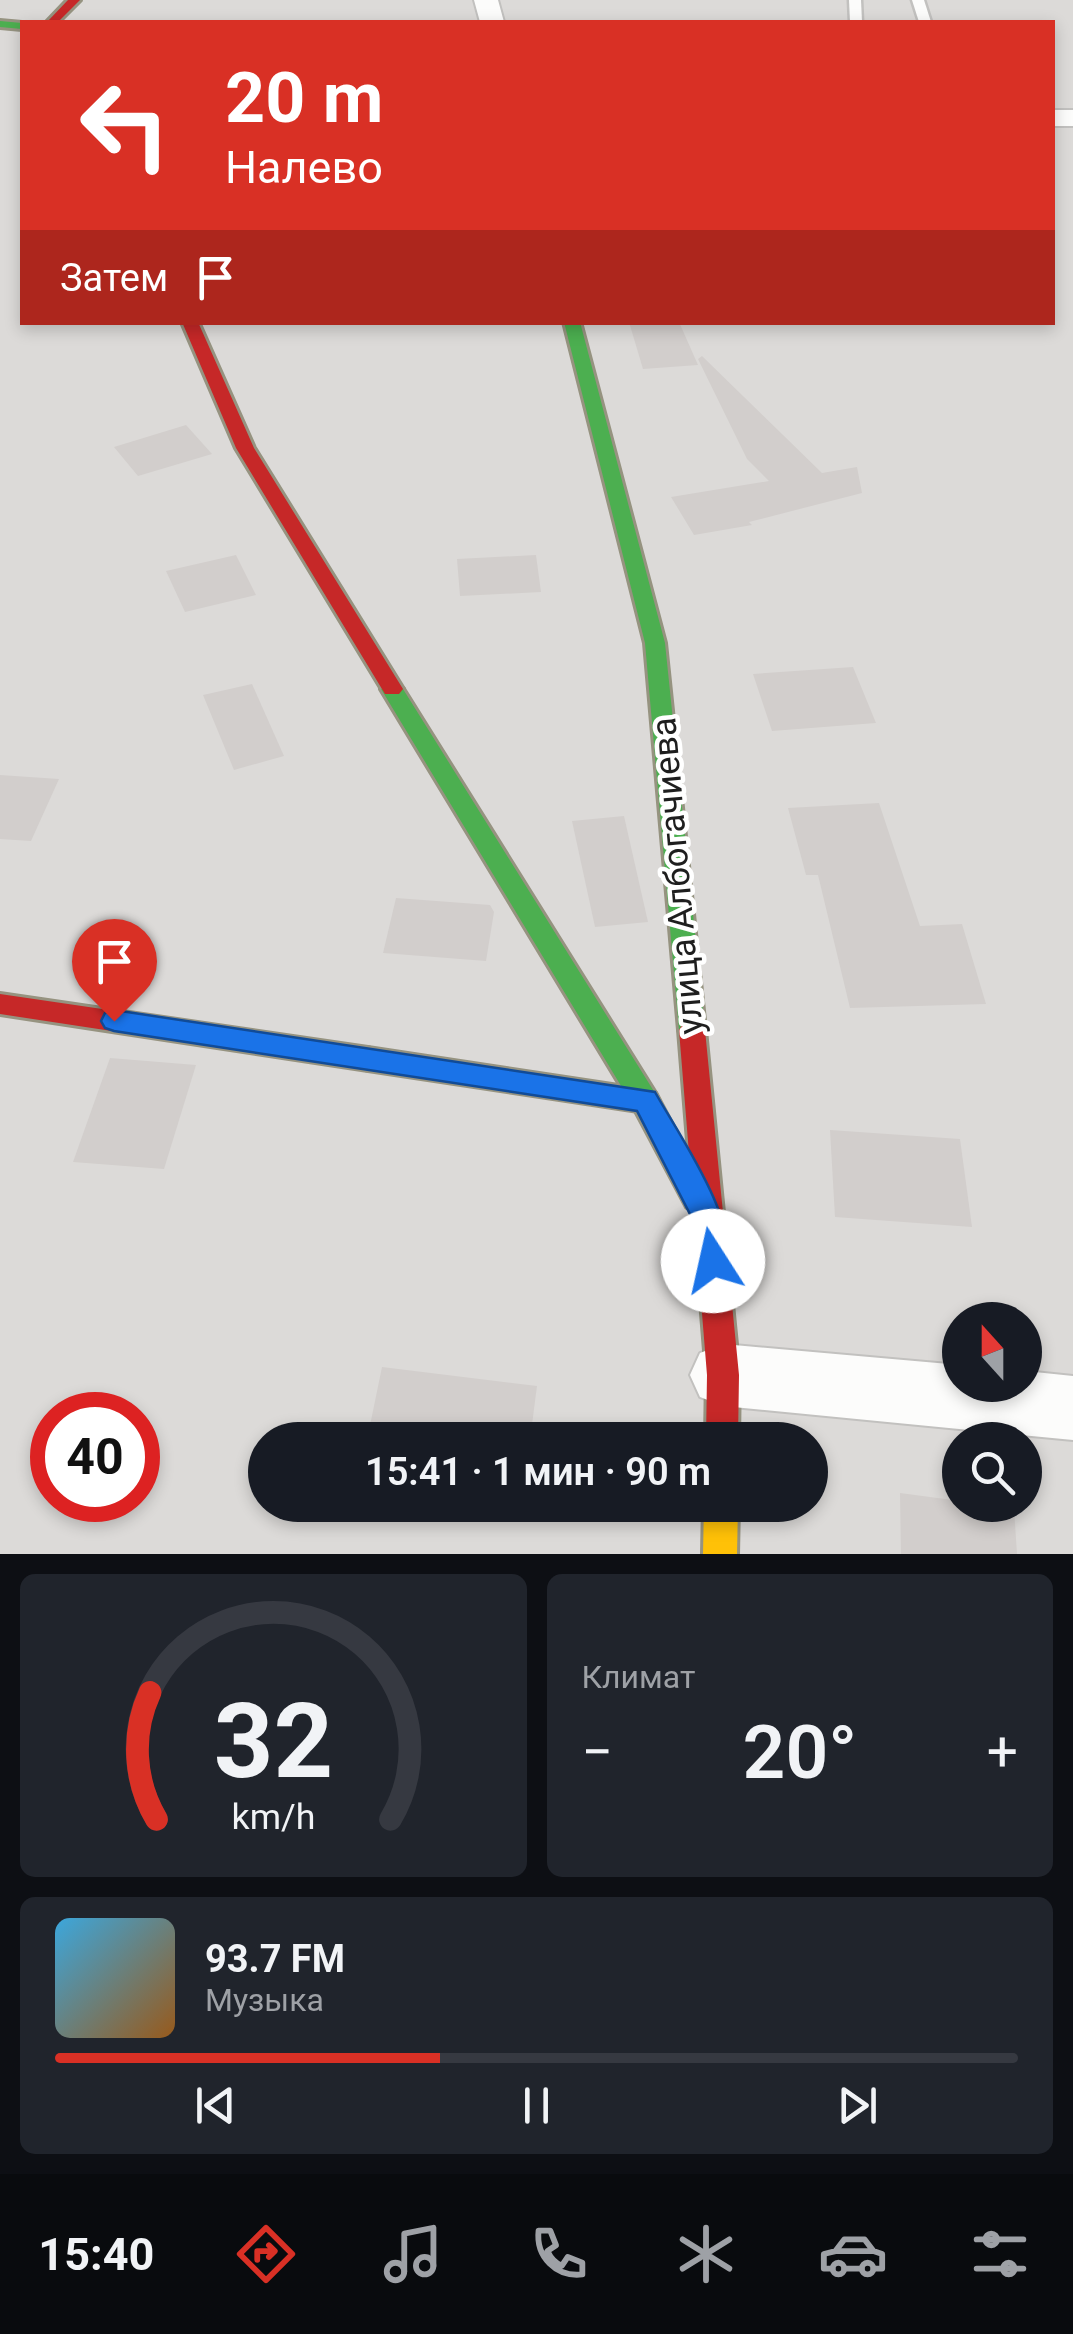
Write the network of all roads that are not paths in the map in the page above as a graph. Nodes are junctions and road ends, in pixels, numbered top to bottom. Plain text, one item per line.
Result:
1 (74, 0) edge
2 (54, 20) edge
3 (191, 325) edge
4 (573, 325) edge
5 (0, 1004) edge
6 (646, 1100) junction
7 (710, 1222) junction
8 (723, 1375) junction
9 (1073, 1408) edge
10 (722, 1422) edge
11 (721, 1522) edge
12 (720, 1554) edge

1 - 2 street
3 - 6 street
4 - 7 street, улица Албогачиева
5 - 6 street
6 - 7 street
7 - 8 street, улица Албогачиева
8 - 9 street
8 - 10 street, улица Албогачиева
11 - 12 street

